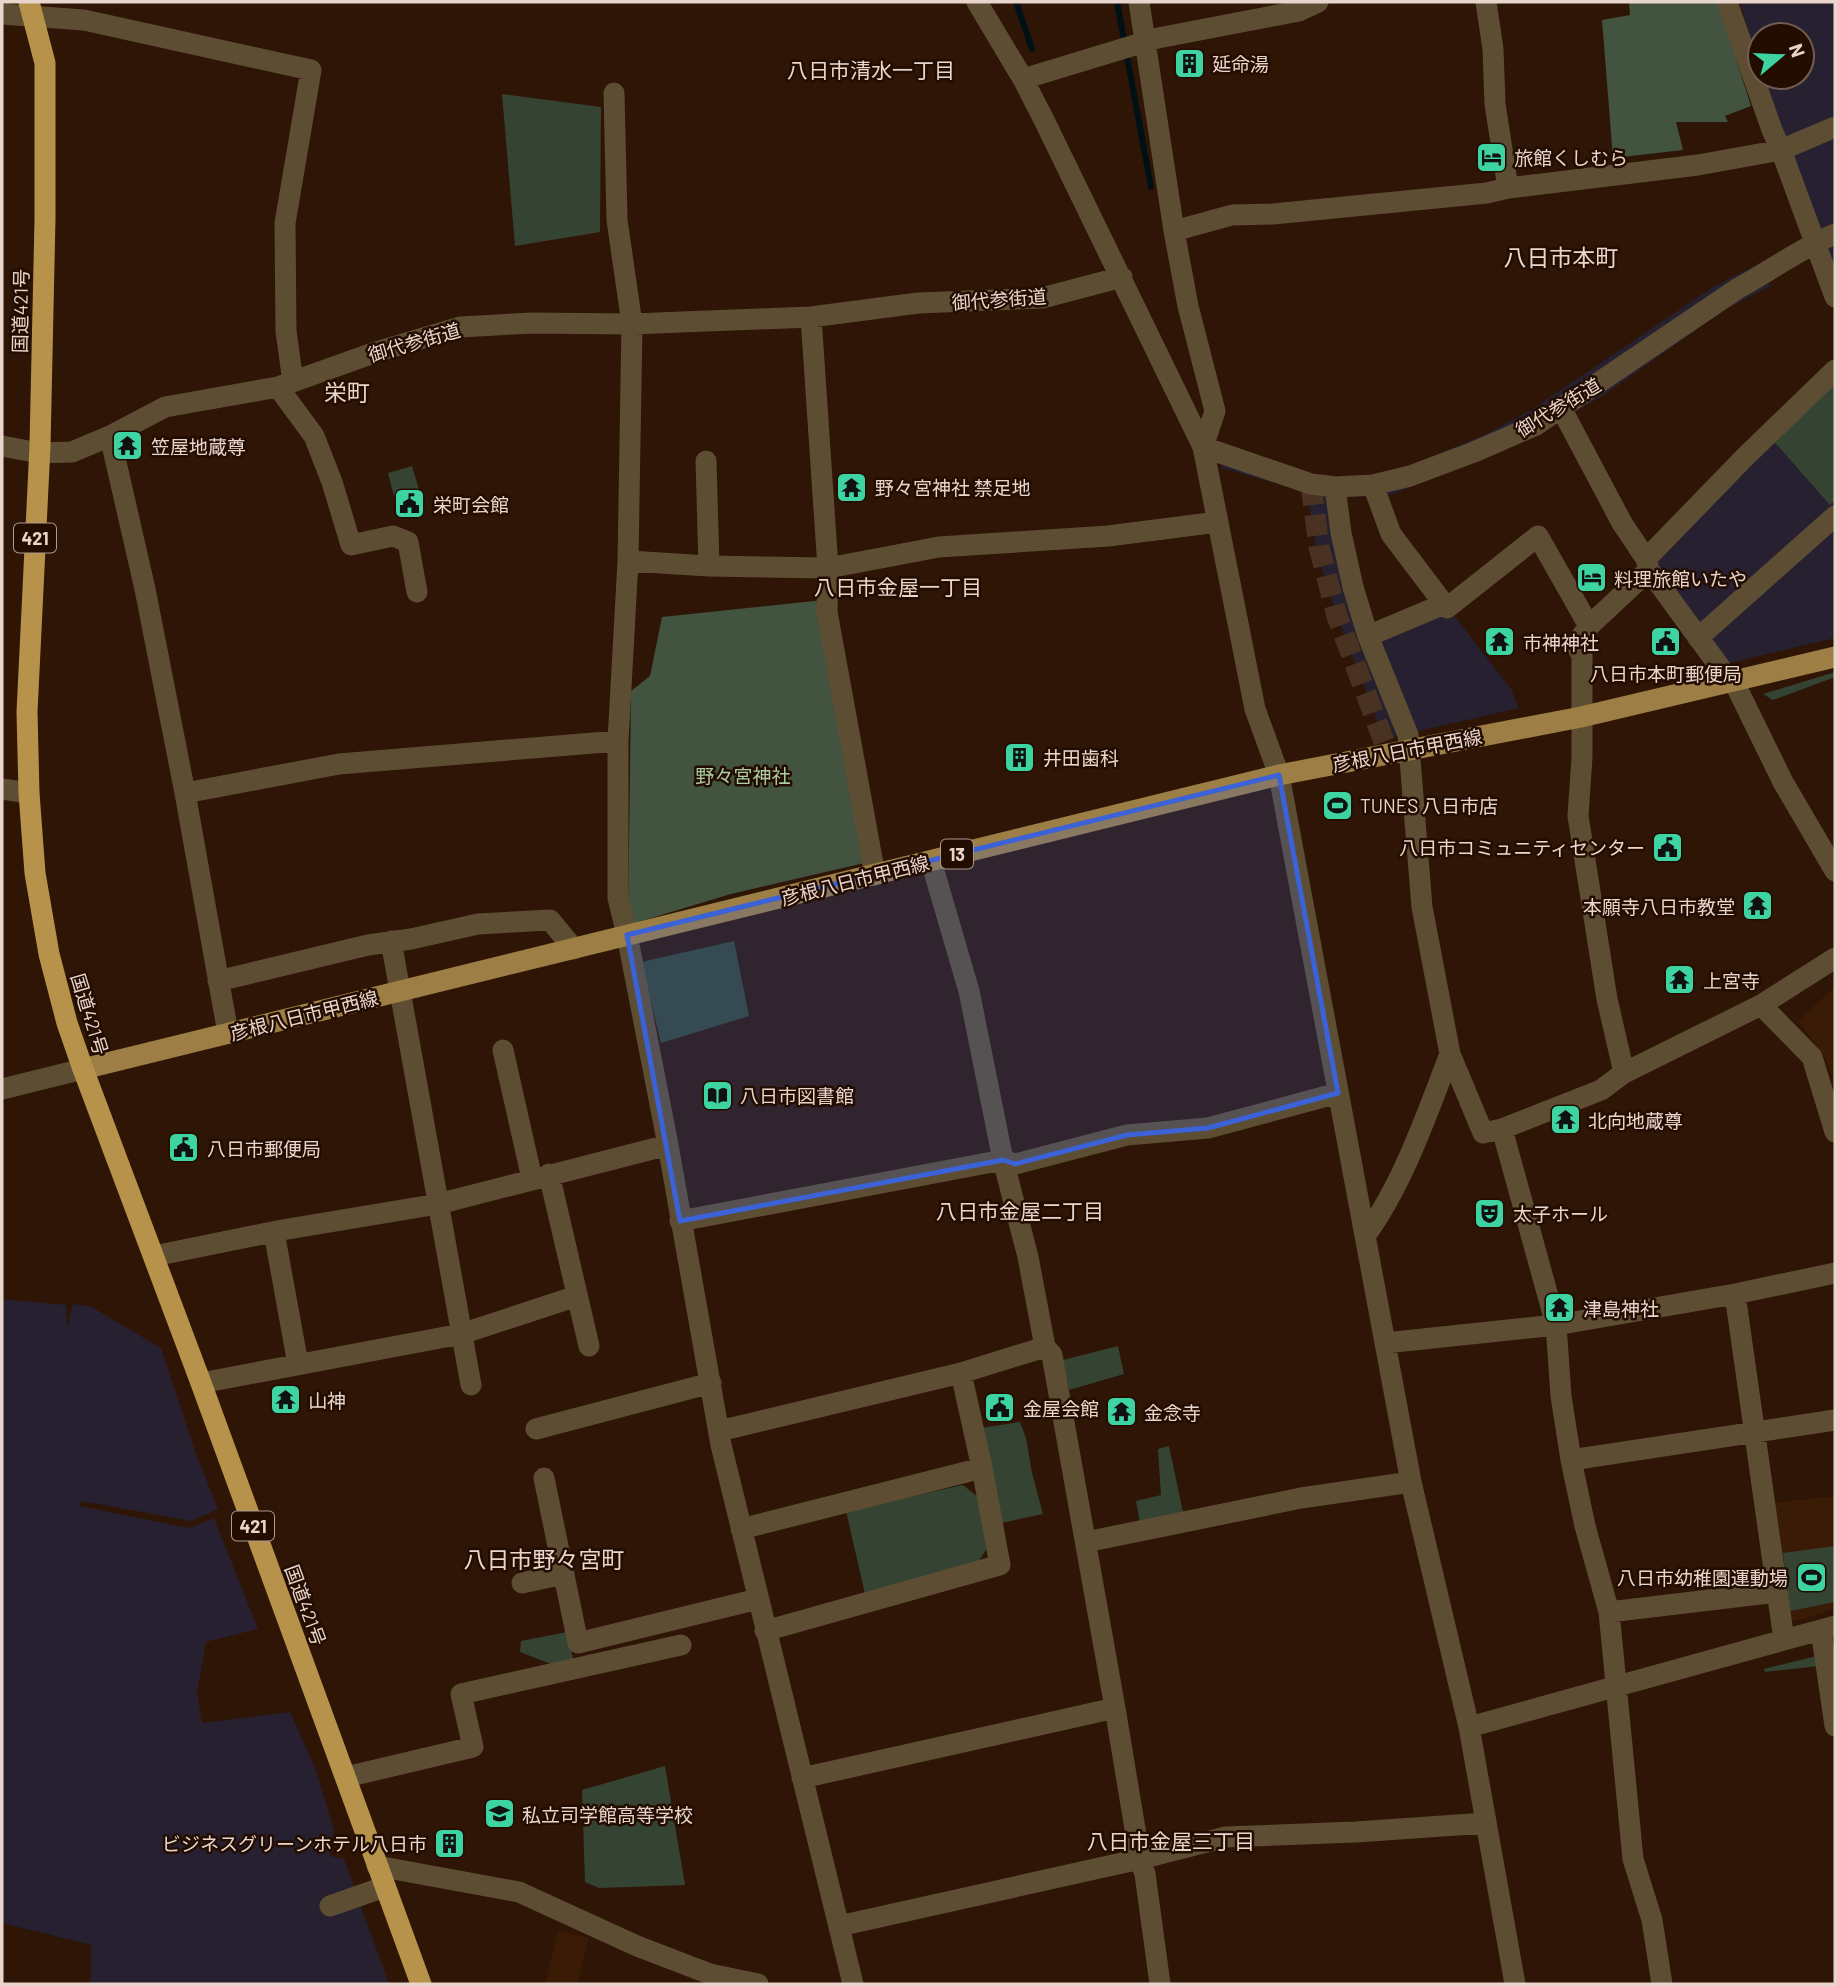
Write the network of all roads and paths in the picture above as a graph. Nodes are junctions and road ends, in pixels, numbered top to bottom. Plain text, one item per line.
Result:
1 (977, 2) edge
2 (1139, 2) edge
3 (1318, 2) edge
4 (1486, 2) edge
5 (1727, 2) edge
6 (31, 10) edge
7 (85, 11) edge
8 (2, 14) edge
9 (1143, 42) junction
10 (1023, 79) junction
11 (614, 93) dead end
12 (1835, 127) edge
13 (1781, 150) junction
14 (1508, 188) junction
15 (1174, 231) junction
16 (1825, 238) edge
17 (1122, 277) junction
18 (1835, 297) edge
19 (811, 317) junction
20 (632, 324) junction
21 (1835, 370) edge
22 (286, 385) junction
23 (1562, 408) junction
24 (110, 436) junction
25 (2, 446) edge
26 (1203, 447) junction
27 (39, 453) junction
28 (706, 461) dead end
29 (1373, 485) junction
30 (1335, 487) junction
31 (1835, 516) edge
32 (1218, 522) junction
33 (628, 561) junction
34 (1648, 565) junction
35 (709, 566) junction
36 (828, 568) junction
37 (417, 592) dead end
38 (1444, 604) junction
39 (1589, 626) junction
40 (1368, 636) junction
41 (1698, 638) junction
42 (1835, 657) edge
43 (1734, 682) junction
44 (1581, 717) junction
45 (618, 741) junction
46 (1410, 751) junction
47 (1279, 775) junction
48 (2, 789) edge
49 (29, 793) junction
50 (185, 793) junction
51 (931, 861) junction
52 (1833, 865) edge
53 (875, 875) junction
54 (627, 936) junction
55 (391, 941) junction
56 (574, 948) junction
57 (1835, 958) edge
58 (218, 981) junction
59 (401, 991) junction
60 (1761, 1005) junction
61 (228, 1033) junction
62 (503, 1050) dead end
63 (1450, 1054) junction
64 (83, 1069) junction
65 (1624, 1073) junction
66 (2, 1089) edge
67 (1338, 1093) junction
68 (1502, 1129) junction
69 (1835, 1132) edge
70 (668, 1145) junction
71 (1003, 1160) junction
72 (541, 1177) junction
73 (438, 1204) junction
74 (680, 1221) junction
75 (274, 1232) junction
76 (1365, 1236) junction
77 (154, 1256) junction
78 (1835, 1273) edge
79 (1735, 1294) junction
80 (577, 1296) junction
81 (1556, 1325) junction
82 (461, 1334) junction
83 (1385, 1343) junction
84 (589, 1346) dead end
85 (1045, 1347) junction
86 (298, 1364) junction
87 (961, 1373) junction
88 (201, 1383) junction
89 (710, 1383) junction
90 (471, 1385) dead end
91 (1835, 1420) edge
92 (536, 1429) dead end
93 (719, 1431) junction
94 (1754, 1432) junction
95 (1571, 1460) junction
96 (982, 1468) junction
97 (544, 1478) dead end
98 (1411, 1482) junction
99 (741, 1529) junction
100 (1086, 1542) junction
101 (564, 1574) junction
102 (522, 1583) dead end
103 (1777, 1592) junction
104 (758, 1599) junction
105 (1609, 1612) junction
106 (1828, 1628) edge
107 (765, 1631) junction
108 (1784, 1640) junction
109 (681, 1646) dead end
110 (1831, 1665) edge
111 (1615, 1688) junction
112 (1115, 1708) junction
113 (1835, 1726) edge
114 (1469, 1727) junction
115 (346, 1777) junction
116 (802, 1778) junction
117 (1486, 1823) junction
118 (1140, 1859) junction
119 (377, 1866) junction
120 (384, 1887) junction
121 (330, 1906) dead end
122 (839, 1926) junction
123 (421, 1984) edge
124 (758, 1984) edge
125 (853, 1984) edge
126 (1160, 1984) edge
127 (1515, 1984) edge
128 (1661, 1984) edge

1 - 10 street
2 - 9 street
3 - 9 street
4 - 14 street
5 - 13 street
6 - 7 street
6 - 8 street
6 - 27 highway, 国道421号 / 421
7 - 22 street
9 - 10 street
9 - 15 street
10 - 17 street
11 - 20 street
12 - 13 street
13 - 14 street
13 - 16 street
14 - 15 street
15 - 26 street
16 - 18 street
16 - 23 street, 御代参街道
17 - 19 street, 御代参街道
17 - 26 street
19 - 20 street, 御代参街道
19 - 36 street
20 - 22 street, 御代参街道
20 - 33 street
21 - 34 street
22 - 24 street, 御代参街道
22 - 37 street
23 - 29 street, 御代参街道
23 - 34 street
24 - 27 street, 御代参街道
24 - 50 street
25 - 27 street, 御代参街道
26 - 30 street, 御代参街道
26 - 32 street
27 - 49 highway, 国道421号 / 421
28 - 35 street
29 - 30 street, 御代参街道
29 - 38 street
30 - 40 street
31 - 41 street
32 - 36 street
32 - 47 street
33 - 35 street
33 - 45 street
34 - 39 street
34 - 41 street
35 - 36 street
36 - 53 street
38 - 39 street
38 - 40 street
39 - 44 street
40 - 46 street
41 - 43 street
42 - 43 main road, 彦根八日市甲西線 / 13
43 - 44 main road, 彦根八日市甲西線 / 13
43 - 52 street
44 - 46 main road, 彦根八日市甲西線 / 13
44 - 65 street
45 - 50 street
45 - 54 street
46 - 47 main road, 彦根八日市甲西線 / 13
46 - 63 street
47 - 51 main road, 彦根八日市甲西線 / 13
47 - 67 street
48 - 49 street
49 - 64 highway, 国道421号 / 421
50 - 58 street
51 - 53 main road, 彦根八日市甲西線 / 13
51 - 71 street
53 - 54 main road, 彦根八日市甲西線 / 13
54 - 56 main road, 彦根八日市甲西線 / 13
54 - 70 street
55 - 56 street
55 - 58 street
55 - 59 street
56 - 59 main road, 彦根八日市甲西線 / 13
57 - 60 street
58 - 61 street
59 - 61 main road, 彦根八日市甲西線 / 13
59 - 73 street
60 - 65 street
60 - 69 street
61 - 64 main road, 彦根八日市甲西線 / 13
62 - 72 street
63 - 68 street
63 - 76 street
64 - 66 street
64 - 77 highway, 国道421号 / 421
65 - 68 street
67 - 71 street
67 - 76 street
68 - 81 street
70 - 72 street
70 - 74 street
71 - 74 street
71 - 85 street
72 - 73 street
72 - 80 street
73 - 75 street
73 - 82 street
74 - 89 street
75 - 77 street
75 - 86 street
76 - 83 street
77 - 88 highway, 国道421号 / 421
78 - 79 street
79 - 81 street
79 - 94 street
80 - 82 street
80 - 84 street
81 - 83 street
81 - 95 street
82 - 86 street
82 - 90 street
83 - 98 street
85 - 87 street
85 - 100 street
86 - 88 street
87 - 93 street
87 - 96 street
88 - 115 highway, 国道421号 / 421
89 - 92 street
89 - 93 street
91 - 94 street
93 - 99 street
94 - 95 street
94 - 103 street
95 - 105 street
96 - 99 street
96 - 107 street
97 - 101 street
98 - 100 street
98 - 114 street
99 - 104 street
100 - 112 street
101 - 102 street
101 - 104 street
103 - 105 street
103 - 108 street
104 - 107 street
105 - 111 street
106 - 108 street
106 - 110 street
107 - 116 street
108 - 111 street
109 - 115 street
110 - 113 street
111 - 114 street
111 - 128 street
112 - 116 street
112 - 118 street
114 - 117 street
115 - 119 highway, 国道421号 / 421
116 - 122 street
117 - 118 street
117 - 127 street
118 - 122 street
118 - 126 street
119 - 120 highway, 国道421号 / 421
119 - 124 street
120 - 121 street
120 - 123 highway, 国道421号 / 421
122 - 125 street

